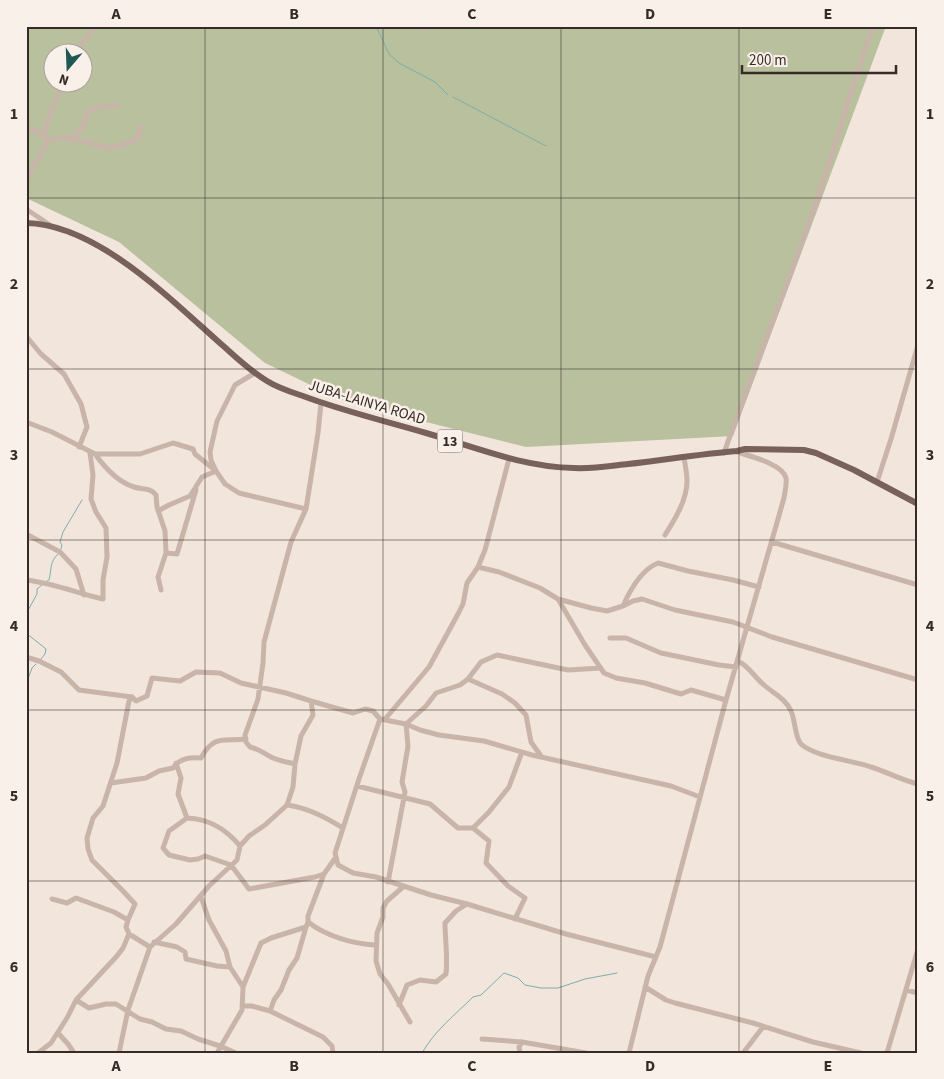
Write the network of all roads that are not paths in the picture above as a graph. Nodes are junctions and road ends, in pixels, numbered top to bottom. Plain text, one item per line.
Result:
1 (94, 26) edge
2 (873, 26) edge
3 (83, 42) edge
4 (59, 92) edge
5 (117, 106) dead end
6 (141, 126) dead end
7 (26, 127) edge
8 (43, 135) junction
9 (62, 138) junction
10 (48, 140) junction
11 (26, 181) edge
12 (26, 209) edge
13 (26, 223) edge
14 (50, 225) junction
15 (26, 336) edge
16 (918, 345) edge
17 (255, 373) junction
18 (321, 403) junction
19 (26, 422) edge
20 (79, 447) junction
21 (724, 452) junction
22 (737, 452) junction
23 (93, 454) junction
24 (684, 457) junction
25 (509, 459) junction
26 (216, 471) junction
27 (877, 482) junction
28 (198, 484) junction
29 (918, 504) edge
30 (306, 509) junction
31 (158, 512) junction
32 (26, 534) edge
33 (666, 535) dead end
34 (772, 542) junction
35 (166, 553) junction
36 (478, 567) junction
37 (26, 580) edge
38 (918, 585) edge
39 (759, 587) junction
40 (161, 590) dead end
41 (84, 595) junction
42 (558, 599) junction
43 (623, 606) junction
44 (746, 626) junction
45 (610, 638) dead end
46 (26, 657) edge
47 (737, 664) junction
48 (601, 668) junction
49 (468, 679) junction
50 (918, 680) edge
51 (259, 686) junction
52 (132, 697) junction
53 (726, 700) junction
54 (311, 701) junction
55 (383, 719) junction
56 (406, 724) junction
57 (246, 739) junction
58 (522, 752) junction
59 (541, 756) junction
60 (176, 763) junction
61 (294, 764) junction
62 (111, 782) junction
63 (918, 784) edge
64 (358, 786) junction
65 (700, 797) junction
66 (404, 798) junction
67 (287, 805) junction
68 (187, 818) junction
69 (343, 828) junction
70 (473, 828) junction
71 (240, 846) junction
72 (336, 858) junction
73 (231, 865) junction
74 (324, 874) junction
75 (388, 882) junction
76 (403, 887) junction
77 (201, 897) junction
78 (52, 899) dead end
79 (467, 904) junction
80 (515, 919) junction
81 (128, 920) junction
82 (307, 924) junction
83 (129, 934) junction
84 (154, 942) junction
85 (376, 945) junction
86 (150, 947) junction
87 (918, 949) edge
88 (656, 957) junction
89 (916, 966) edge
90 (230, 968) junction
91 (243, 987) junction
92 (645, 987) junction
93 (906, 990) junction
94 (918, 993) edge
95 (76, 1000) junction
96 (399, 1005) junction
97 (242, 1006) junction
98 (128, 1010) junction
99 (270, 1011) junction
100 (410, 1022) dead end
101 (763, 1026) junction
102 (58, 1032) junction
103 (482, 1039) dead end
104 (522, 1042) junction
105 (220, 1046) junction
106 (38, 1053) edge
107 (74, 1053) edge
108 (119, 1053) edge
109 (217, 1053) edge
110 (236, 1053) edge
111 (333, 1053) edge
112 (520, 1053) edge
113 (586, 1053) edge
114 (629, 1053) edge
115 (743, 1053) edge
116 (861, 1053) edge
117 (887, 1053) edge

1 - 3 street
2 - 21 street
4 - 8 street
5 - 9 street
6 - 9 street
7 - 8 street
8 - 10 street
9 - 10 street
10 - 11 street
12 - 14 street
13 - 14 main road, JUBA-LAINYA ROAD / 13
14 - 17 main road, JUBA-LAINYA ROAD / 13
15 - 20 street
16 - 27 street
17 - 18 main road, JUBA-LAINYA ROAD / 13
17 - 26 street
18 - 25 main road, JUBA-LAINYA ROAD / 13
18 - 30 street
19 - 20 street
20 - 23 street
21 - 22 main road, JUBA-LAINYA ROAD / 13
21 - 24 main road, JUBA-LAINYA ROAD / 13
22 - 27 main road, JUBA-LAINYA ROAD / 13
22 - 34 street
23 - 26 street
23 - 31 street
23 - 41 street
24 - 25 main road, JUBA-LAINYA ROAD / 13
24 - 33 street
25 - 36 street
26 - 28 street
26 - 30 street
27 - 29 main road, JUBA-LAINYA ROAD / 13
28 - 31 street
28 - 35 street
30 - 51 street
31 - 35 street
32 - 41 street
34 - 38 street
34 - 39 street
35 - 40 street
36 - 42 street
36 - 55 street
37 - 41 street
39 - 43 street
39 - 44 street
42 - 43 street
42 - 48 street
43 - 44 street
44 - 47 street
44 - 50 street
45 - 47 street
46 - 52 street
47 - 53 street
47 - 63 street
48 - 49 street
48 - 53 street
49 - 56 street
49 - 59 street
51 - 52 street
51 - 54 street
51 - 57 street
52 - 62 street
53 - 65 street
54 - 55 street
54 - 61 street
55 - 56 street
55 - 64 street
56 - 58 street
56 - 66 street
57 - 60 street
57 - 61 street
58 - 59 street
58 - 70 street
59 - 65 street
60 - 62 street
60 - 68 street
61 - 67 street
62 - 81 street
64 - 66 street
64 - 69 street
65 - 88 street
66 - 70 street
66 - 75 street
67 - 69 street
67 - 71 street
68 - 71 street
68 - 73 street
69 - 72 street
70 - 80 street
71 - 73 street
72 - 74 street
72 - 75 street
73 - 74 street
73 - 77 street
74 - 82 street
75 - 76 street
76 - 79 street
76 - 85 street
77 - 84 street
77 - 90 street
78 - 81 street
79 - 80 street
79 - 96 street
80 - 88 street
81 - 83 street
82 - 85 street
82 - 91 street
82 - 99 street
83 - 86 street
83 - 95 street
84 - 86 street
84 - 90 street
85 - 96 street
86 - 98 street
87 - 89 street
88 - 92 street
89 - 93 street
90 - 91 street
91 - 97 street
92 - 101 street
92 - 114 street
93 - 94 street
93 - 117 street
95 - 98 street
95 - 102 street
96 - 100 street
97 - 99 street
97 - 105 street
98 - 105 street
98 - 108 street
99 - 111 street
101 - 115 street
101 - 116 street
102 - 106 street
102 - 107 street
103 - 104 street
104 - 112 street
104 - 113 street
105 - 109 street
105 - 110 street

